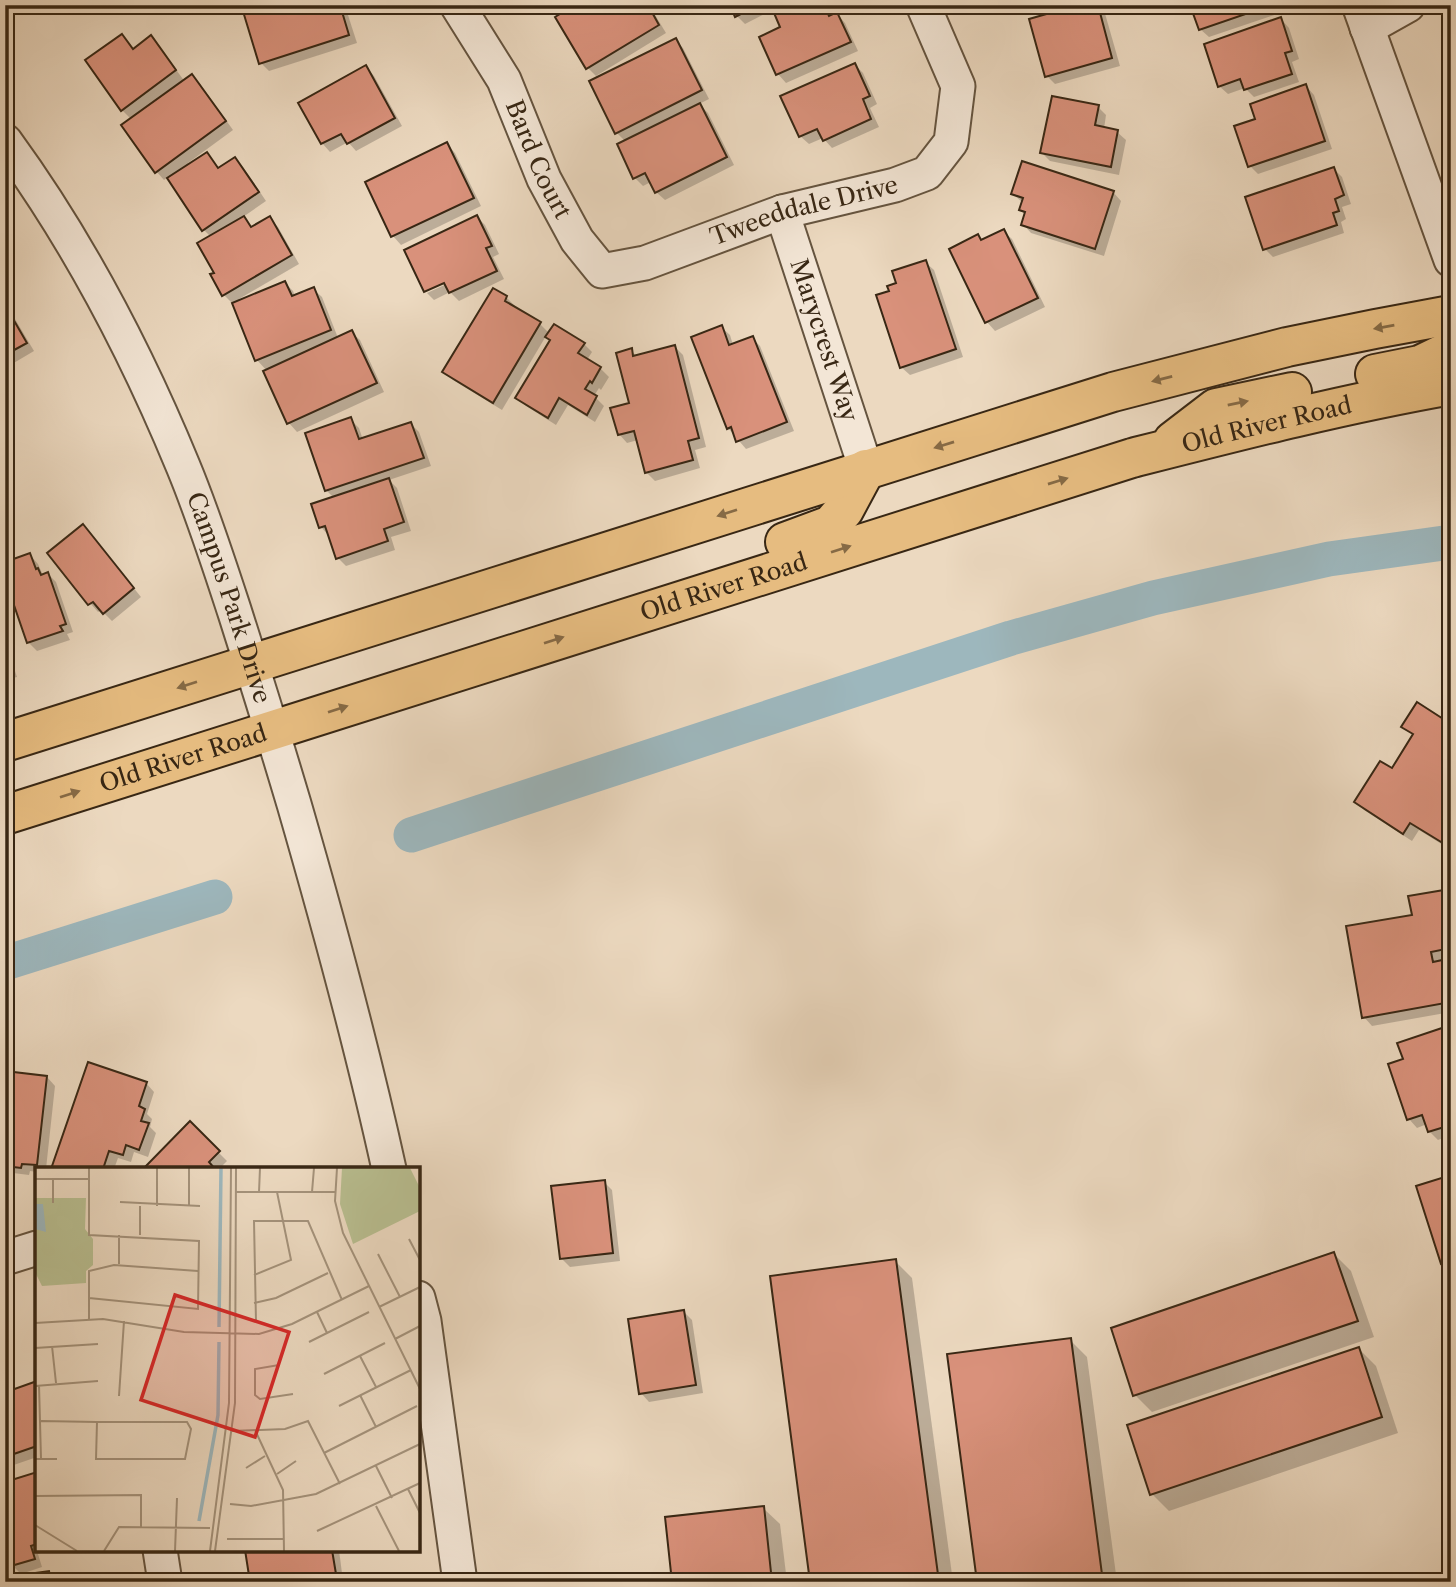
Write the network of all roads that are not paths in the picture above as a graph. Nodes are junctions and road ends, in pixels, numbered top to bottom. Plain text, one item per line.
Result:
1 (457, 5) edge
2 (923, 5) edge
3 (1408, 5) edge
4 (1363, 17) edge
5 (5, 141) edge
6 (782, 212) junction
7 (1451, 260) edge
8 (645, 263) joint
9 (1451, 315) edge
10 (1451, 350) edge
11 (1451, 385) edge
12 (1160, 451) junction
13 (866, 469) junction
14 (682, 600) junction
15 (252, 664) junction
16 (273, 730) junction
17 (5, 743) edge
18 (5, 815) edge
19 (389, 1167) edge
20 (35, 1249) edge
21 (5, 1258) edge
22 (420, 1306) edge
23 (160, 1552) edge
24 (164, 1582) edge
25 (460, 1582) edge

1 - 8 street, Bard Court
2 - 6 street, Tweeddale Drive
3 - 4 street
4 - 7 street
5 - 15 street, Campus Park Drive
6 - 8 street, Tweeddale Drive
6 - 13 street, Marycrest Way
9 -> 13 main road
12 -> 10 main road
11 - 12 main road, Old River Road
14 -> 12 main road, Old River Road
13 - 14 main road
13 -> 15 main road
16 -> 14 main road, Old River Road
15 - 16 street, Campus Park Drive
15 -> 17 main road
18 -> 16 main road, Old River Road
16 - 19 street, Campus Park Drive
20 - 21 street
22 - 25 street
23 - 24 street

